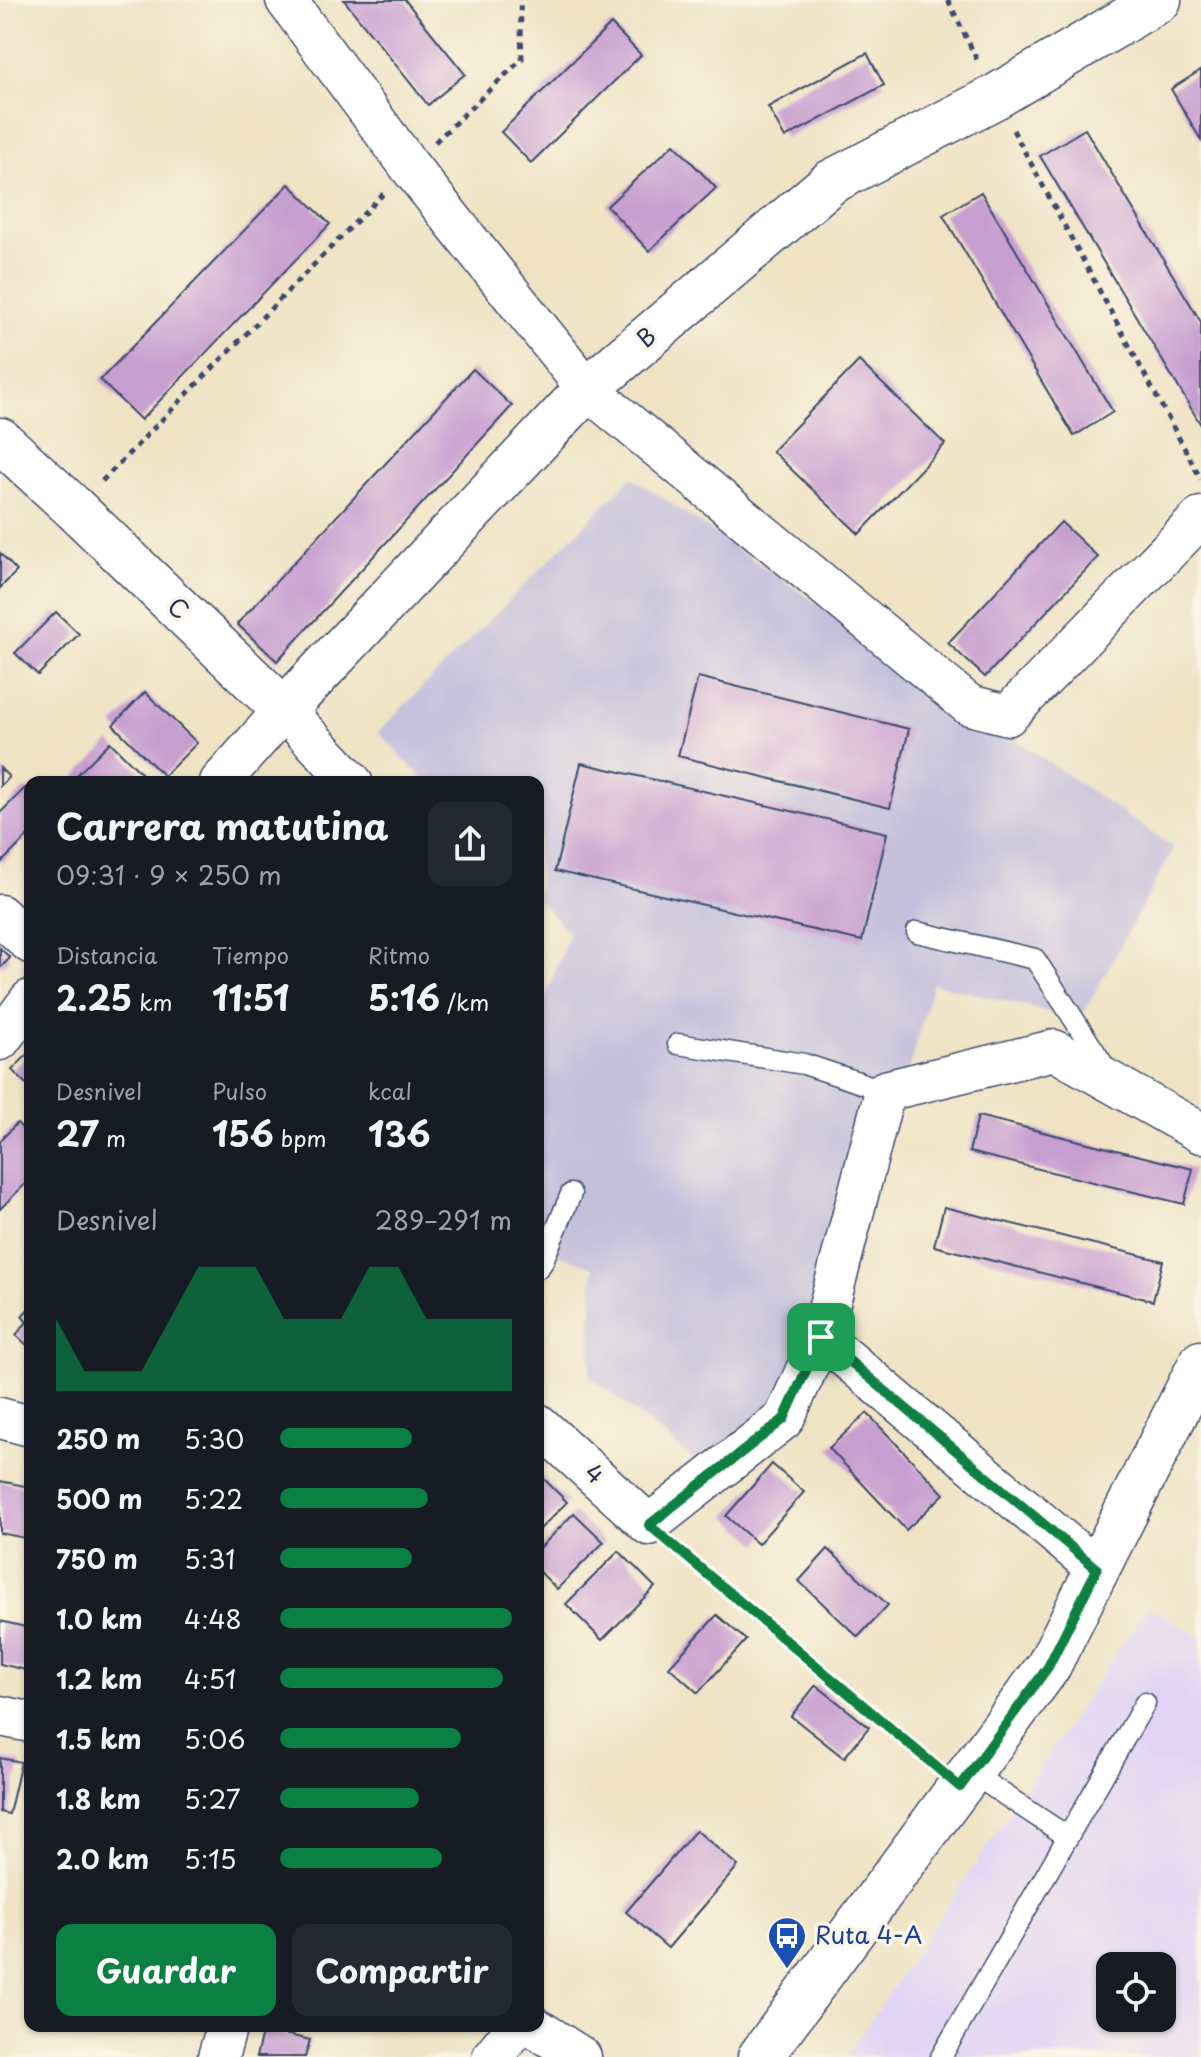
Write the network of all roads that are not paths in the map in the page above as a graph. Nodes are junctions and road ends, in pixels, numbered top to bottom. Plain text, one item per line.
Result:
1 (286, 0) edge
2 (1159, 0) edge
3 (587, 389) junction
4 (0, 440) edge
5 (1201, 517) edge
6 (284, 710) junction
7 (225, 776) edge
8 (346, 776) edge
9 (0, 915) edge
10 (917, 932) dead end
11 (24, 937) edge
12 (24, 1008) edge
13 (0, 1040) edge
14 (678, 1044) dead end
15 (1117, 1085) junction
16 (885, 1091) junction
17 (1201, 1133) edge
18 (571, 1194) dead end
19 (544, 1258) edge
20 (821, 1337) junction
21 (1201, 1363) edge
22 (1189, 1413) edge
23 (0, 1418) edge
24 (24, 1424) edge
25 (544, 1429) edge
26 (1097, 1569) junction
27 (1145, 1703) dead end
28 (0, 1716) edge
29 (24, 1721) edge
30 (965, 1780) junction
31 (1068, 1837) junction
32 (225, 2032) edge
33 (512, 2032) edge
34 (542, 2032) edge
35 (218, 2057) edge
36 (492, 2057) edge
37 (581, 2057) edge
38 (760, 2057) edge
39 (941, 2057) edge

1 - 3 street
2 - 3 street, B
3 - 5 street
3 - 6 street, B
4 - 6 street, C
6 - 7 street, B
6 - 8 street, C
9 - 11 street
10 - 15 lane
12 - 13 street
14 - 16 lane
15 - 16 street
15 - 17 street
16 - 20 street
18 - 19 lane
20 - 25 street, 4
20 - 26 street
21 - 22 street
22 - 26 street
23 - 24 street
26 - 30 street
27 - 31 lane
28 - 29 street
30 - 31 lane
30 - 38 street
31 - 39 lane
32 - 35 street
33 - 36 street
34 - 37 street

